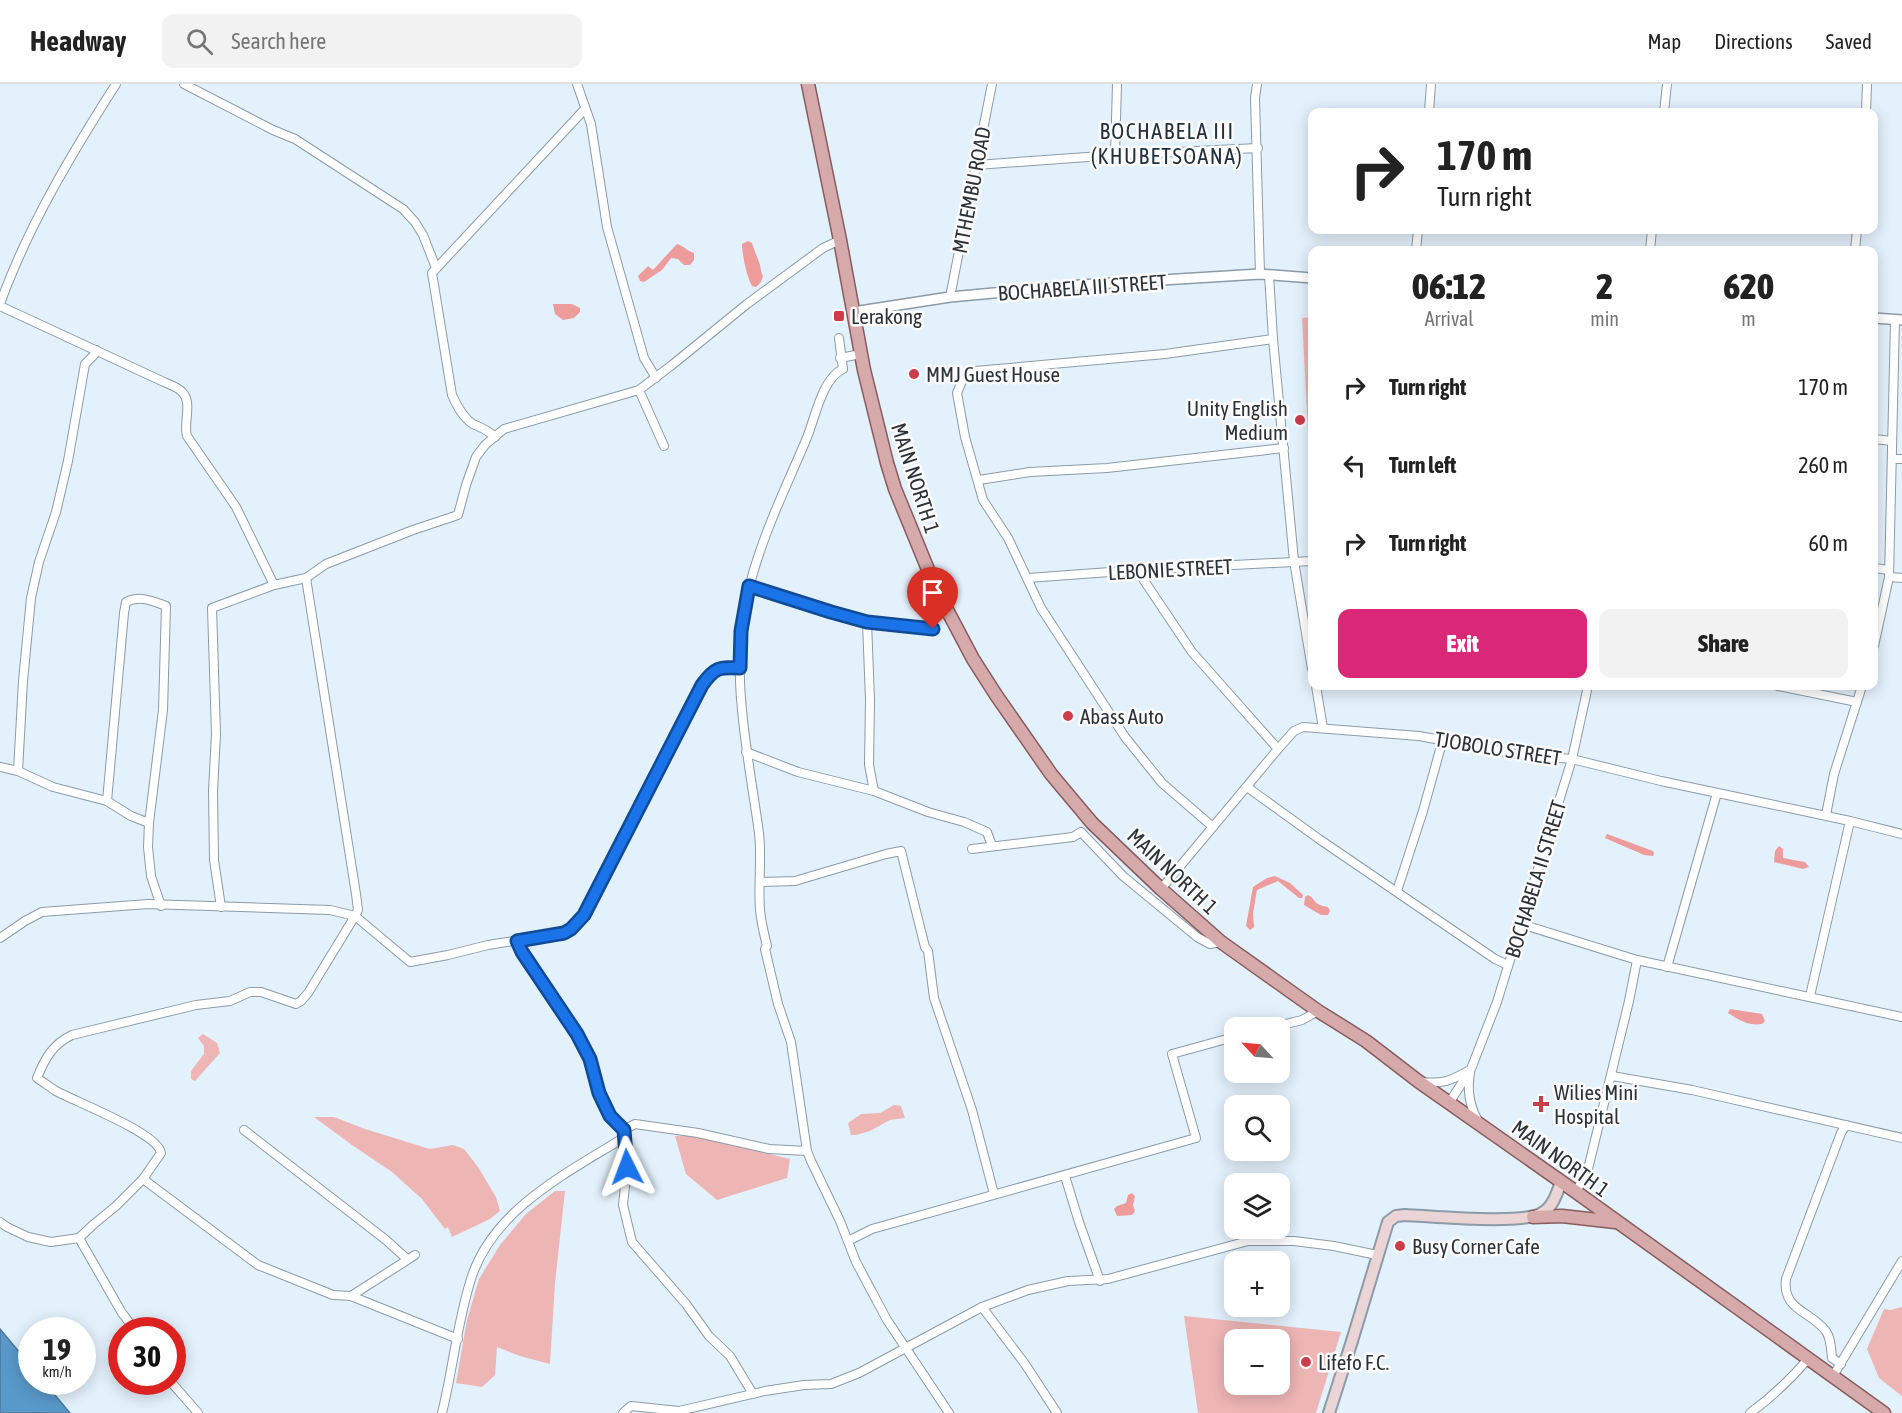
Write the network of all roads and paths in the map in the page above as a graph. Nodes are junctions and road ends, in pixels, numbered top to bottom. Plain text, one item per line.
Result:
1 (116, 84) edge
2 (184, 84) edge
3 (577, 84) edge
4 (808, 84) edge
5 (992, 84) edge
6 (1117, 84) edge
7 (1257, 84) edge
8 (1431, 84) edge
9 (1667, 84) edge
10 (1860, 84) edge
11 (1866, 84) edge
12 (1429, 108) edge
13 (1664, 108) edge
14 (1866, 108) edge
15 (585, 110) junction
16 (1258, 148) junction
17 (1115, 155) junction
18 (976, 165) junction
19 (840, 240) junction
20 (436, 268) junction
21 (1265, 275) junction
22 (1308, 278) edge
23 (950, 297) junction
24 (0, 305) edge
25 (853, 312) junction
26 (1878, 318) edge
27 (1898, 320) edge
28 (839, 338) dead end
29 (1273, 339) junction
30 (96, 350) junction
31 (861, 354) junction
32 (840, 358) junction
33 (656, 378) junction
34 (639, 390) junction
35 (495, 437) junction
36 (1878, 440) edge
37 (1892, 441) junction
38 (664, 446) dead end
39 (1284, 448) junction
40 (1893, 459) junction
41 (1902, 459) edge
42 (979, 480) junction
43 (1294, 561) junction
44 (1308, 561) edge
45 (1878, 569) edge
46 (1137, 570) junction
47 (1889, 573) junction
48 (306, 578) junction
49 (1028, 578) junction
50 (1902, 578) edge
51 (274, 585) junction
52 (749, 586) junction
53 (867, 622) junction
54 (1878, 627) edge
55 (933, 629) dead end
56 (1308, 645) edge
57 (740, 668) junction
58 (1317, 690) edge
59 (1587, 690) edge
60 (1798, 690) edge
61 (1861, 690) edge
62 (1857, 702) junction
63 (1323, 728) junction
64 (1443, 740) junction
65 (1278, 749) junction
66 (746, 752) junction
67 (1572, 759) junction
68 (0, 767) edge
69 (18, 771) junction
70 (1247, 787) junction
71 (874, 791) junction
72 (1717, 793) junction
73 (107, 801) junction
74 (1826, 815) junction
75 (1850, 821) junction
76 (149, 823) junction
77 (1213, 827) junction
78 (1902, 834) edge
79 (992, 846) junction
80 (972, 849) dead end
81 (761, 882) junction
82 (1161, 889) junction
83 (1397, 891) junction
84 (161, 906) junction
85 (221, 907) junction
86 (356, 916) junction
87 (1521, 924) junction
88 (0, 938) edge
89 (517, 941) junction
90 (1221, 942) junction
91 (1637, 960) junction
92 (1508, 965) junction
93 (1666, 967) junction
94 (1810, 996) junction
95 (1318, 1011) junction
96 (1902, 1017) edge
97 (1290, 1023) edge
98 (1224, 1040) edge
99 (1471, 1069) junction
100 (1612, 1076) junction
101 (1418, 1081) junction
102 (1449, 1103) junction
103 (1481, 1125) junction
104 (1846, 1125) junction
105 (244, 1130) dead end
106 (625, 1133) junction
107 (1902, 1138) edge
108 (807, 1151) junction
109 (1065, 1176) junction
110 (143, 1179) junction
111 (1561, 1182) junction
112 (1576, 1192) junction
113 (994, 1194) junction
114 (1533, 1217) junction
115 (0, 1222) edge
116 (1616, 1222) junction
117 (79, 1238) junction
118 (848, 1241) junction
119 (415, 1255) dead end
120 (1377, 1255) junction
121 (407, 1259) junction
122 (1902, 1261) edge
123 (1100, 1281) junction
124 (351, 1296) junction
125 (982, 1306) junction
126 (125, 1317) edge
127 (458, 1339) junction
128 (906, 1349) junction
129 (1808, 1359) junction
130 (1841, 1364) junction
131 (1833, 1376) junction
132 (753, 1394) junction
133 (182, 1395) edge
134 (198, 1413) edge
135 (442, 1413) edge
136 (623, 1413) edge
137 (949, 1413) edge
138 (1057, 1413) edge
139 (1329, 1413) edge
140 (1750, 1413) edge
141 (1884, 1413) edge

1 - 24 street
2 - 20 street
3 - 15 street
4 - 19 main road, MAIN NORTH 1
5 - 18 street, MTHEMBU ROAD
6 - 17 street
7 - 16 street
8 - 12 street
9 - 13 street
10 - 11 street
11 - 14 street
15 - 20 street
15 - 33 street
16 - 17 street
16 - 21 street
17 - 18 street
18 - 23 street, MTHEMBU ROAD
19 - 25 main road, MAIN NORTH 1
19 - 33 street
20 - 35 street
21 - 22 street, BOCHABELA III STREET
21 - 23 street, BOCHABELA III STREET
21 - 29 street
23 - 25 street, BOCHABELA III STREET
24 - 30 street
25 - 31 main road, MAIN NORTH 1
26 - 27 street
27 - 37 street
28 - 32 street
29 - 39 street
29 - 42 street
30 - 51 street
30 - 69 street
31 - 32 street
31 - 82 main road, MAIN NORTH 1
32 - 52 street
33 - 34 street
34 - 35 street
34 - 38 street
35 - 48 street
36 - 37 street
37 - 40 street
39 - 42 street
39 - 43 street
40 - 41 street
40 - 47 street
42 - 49 street
43 - 44 street, LEBONIE STREET
43 - 46 street, LEBONIE STREET
43 - 56 street
45 - 47 street
46 - 49 street, LEBONIE STREET
46 - 65 street
47 - 50 street
47 - 54 street
48 - 51 street
48 - 86 street
49 - 77 street
51 - 85 street
52 - 53 street
52 - 57 street
53 - 55 street
53 - 71 street
57 - 66 street
57 - 89 street
58 - 63 street
59 - 67 street, BOCHABELA II STREET
60 - 62 street
61 - 62 street
62 - 74 street
63 - 64 street, TJOBOLO STREET
63 - 65 street, TJOBOLO STREET
64 - 67 street, TJOBOLO STREET
64 - 83 street
65 - 70 street, TJOBOLO STREET
66 - 71 street
66 - 81 street
67 - 72 street, TJOBOLO STREET
67 - 87 street, BOCHABELA II STREET
68 - 69 street
69 - 73 street
70 - 77 street, TJOBOLO STREET
70 - 83 street
71 - 79 street
72 - 74 street, TJOBOLO STREET
72 - 93 street
73 - 76 street
73 - 76 street
74 - 75 street, TJOBOLO STREET
75 - 78 street, TJOBOLO STREET
75 - 94 street
76 - 84 street
77 - 82 street, TJOBOLO STREET
79 - 80 street
79 - 90 street
81 - 108 street
81 - 113 street
82 - 90 main road, MAIN NORTH 1
83 - 92 street
84 - 85 street
84 - 88 street
85 - 86 street
86 - 89 street
86 - 110 street
87 - 91 street
87 - 92 street, BOCHABELA II STREET
89 - 106 street
90 - 95 main road, MAIN NORTH 1
91 - 93 street
91 - 100 street
92 - 99 street, BOCHABELA II STREET
93 - 94 street
94 - 96 street
95 - 97 street
95 - 101 main road, MAIN NORTH 1
98 - 109 street
99 - 101 street
99 - 102 street, BOCHABELA II STREET
99 - 103 street, BOCHABELA II STREET
100 - 104 street
100 - 112 street
101 - 102 main road, MAIN NORTH 1
102 - 103 main road, MAIN NORTH 1
103 - 111 main road, MAIN NORTH 1
104 - 107 street
104 - 130 street
105 - 121 street
106 - 108 street
106 - 127 street
106 - 132 street
108 - 118 street
109 - 113 street
109 - 123 street
110 - 117 street
110 - 124 street
111 - 112 main road, MAIN NORTH 1
111 - 114 main road
112 - 116 main road, MAIN NORTH 1
113 - 118 street
114 - 116 main road
114 - 120 main road
115 - 117 street
116 - 129 main road, MAIN NORTH 1
117 - 126 street
118 - 128 street
119 - 121 street
120 - 123 street
120 - 139 main road
121 - 124 street
122 - 130 street
123 - 125 street
124 - 127 street
125 - 128 street
125 - 138 street
127 - 135 street
128 - 132 street
128 - 137 street
129 - 131 main road, MAIN NORTH 1
129 - 140 street
130 - 131 street
131 - 141 main road, MAIN NORTH 1
132 - 136 street
133 - 134 street

